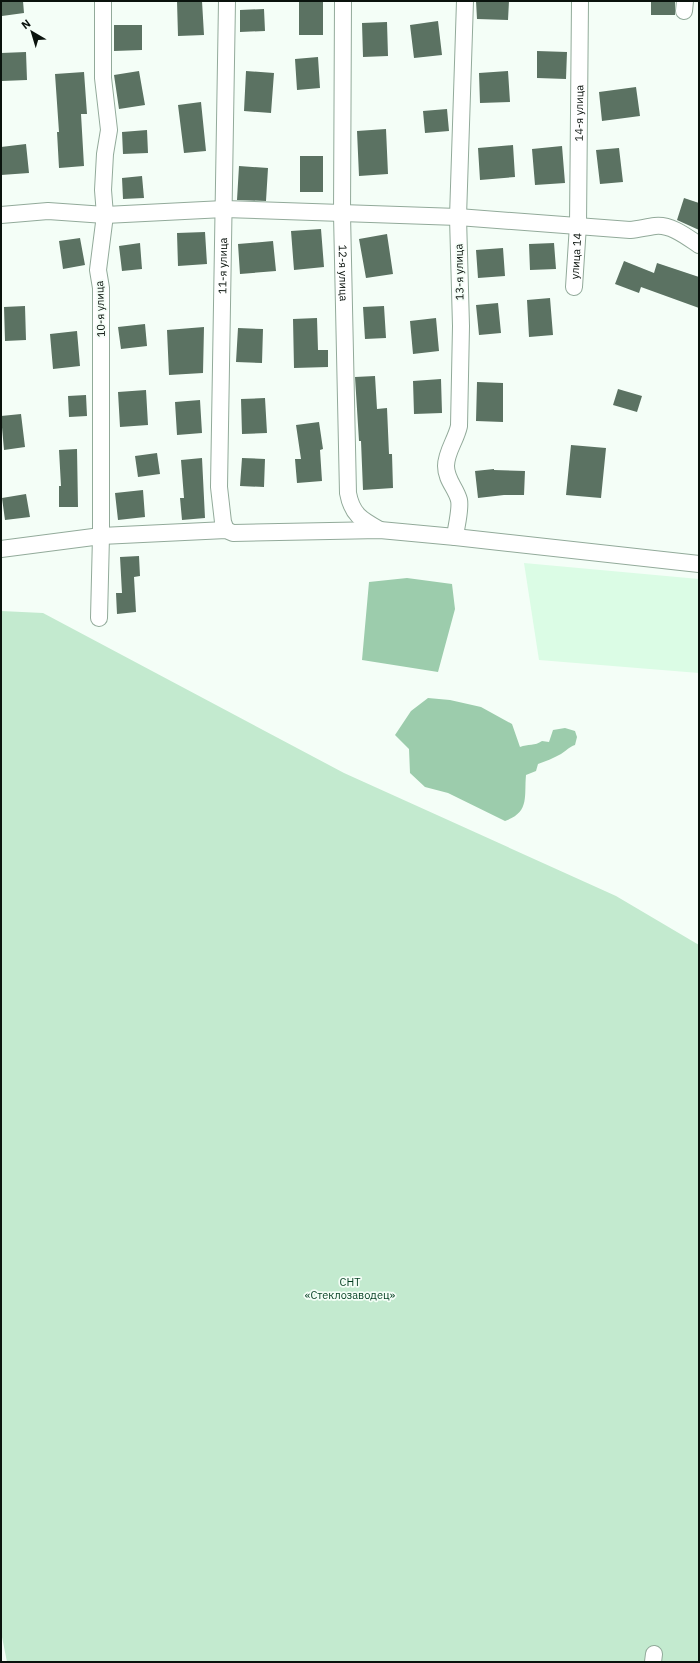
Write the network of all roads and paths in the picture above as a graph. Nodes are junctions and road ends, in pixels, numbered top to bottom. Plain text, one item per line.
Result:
1 (103, 1) edge
2 (227, 1) edge
3 (342, 1) edge
4 (465, 1) edge
5 (580, 1) edge
6 (224, 209) junction
7 (342, 214) junction
8 (1, 215) edge
9 (105, 215) junction
10 (458, 217) junction
11 (578, 225) junction
12 (699, 245) edge
13 (574, 288) dead end
14 (226, 530) junction
15 (380, 530) junction
16 (101, 536) junction
17 (455, 537) junction
18 (1, 549) edge
19 (699, 564) edge
20 (99, 618) dead end

1 - 9 street, 10-я улица
2 - 6 street, 11-я улица
3 - 7 street, 12-я улица
4 - 10 street, 13-я улица
5 - 11 street, 14-я улица
6 - 7 street
6 - 9 street
6 - 14 street, 11-я улица
7 - 10 street
7 - 15 street, 12-я улица
8 - 9 street
9 - 16 street, 10-я улица
10 - 11 street
10 - 17 street, 13-я улица
11 - 12 street
11 - 13 street, улица 14
14 - 15 street
14 - 16 street
15 - 17 street
16 - 18 street
16 - 20 street, 10-я улица
17 - 19 street

